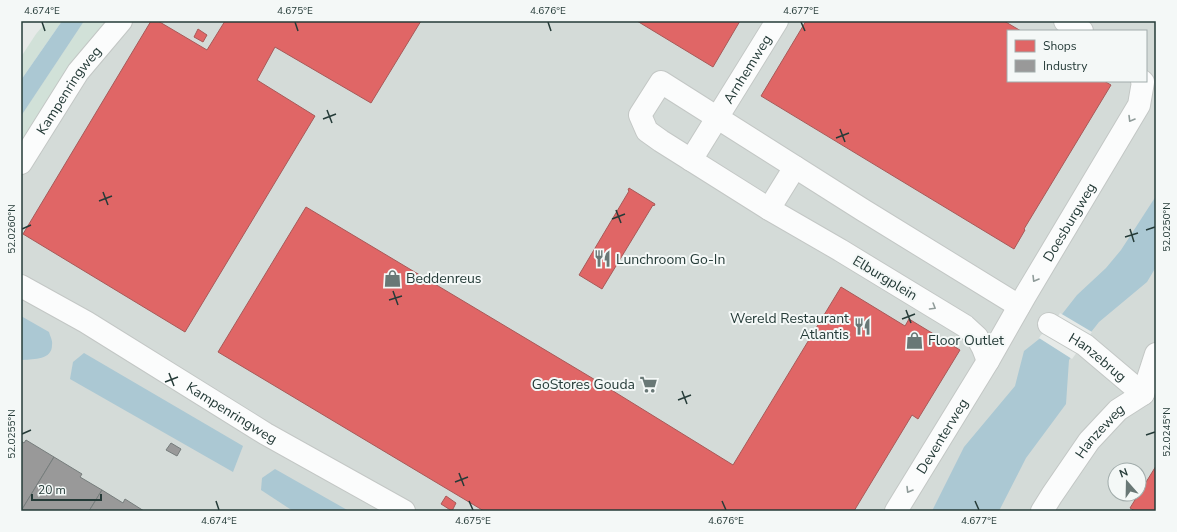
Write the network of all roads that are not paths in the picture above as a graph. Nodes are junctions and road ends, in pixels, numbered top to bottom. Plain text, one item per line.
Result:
1 (121, 21) edge
2 (777, 21) edge
3 (1065, 21) edge
4 (1080, 30) edge
5 (1143, 82) edge
6 (717, 118) junction
7 (691, 160) junction
8 (21, 163) edge
9 (795, 167) junction
10 (769, 209) junction
11 (21, 286) edge
12 (1019, 306) junction
13 (1049, 324) dead end
14 (1156, 354) edge
15 (988, 361) junction
16 (1150, 393) edge
17 (404, 511) edge
18 (896, 511) edge
19 (1042, 511) edge

1 - 8 street, Kampenringweg
2 - 6 street, Arnhemweg
3 - 4 street
5 -> 12 street, Doesburgweg
6 - 7 street
6 - 7 street, Elburgplein
6 - 9 street, Elburgplein
7 - 10 street, Elburgplein
9 - 10 street
9 - 12 street, Elburgplein
10 -> 15 street, Elburgplein
11 - 17 street, Kampenringweg
12 - 15 street, Doesburgweg
13 - 16 street, Hanzebrug
14 - 16 street
15 -> 18 street, Deventerweg
16 - 19 street, Hanzeweg

